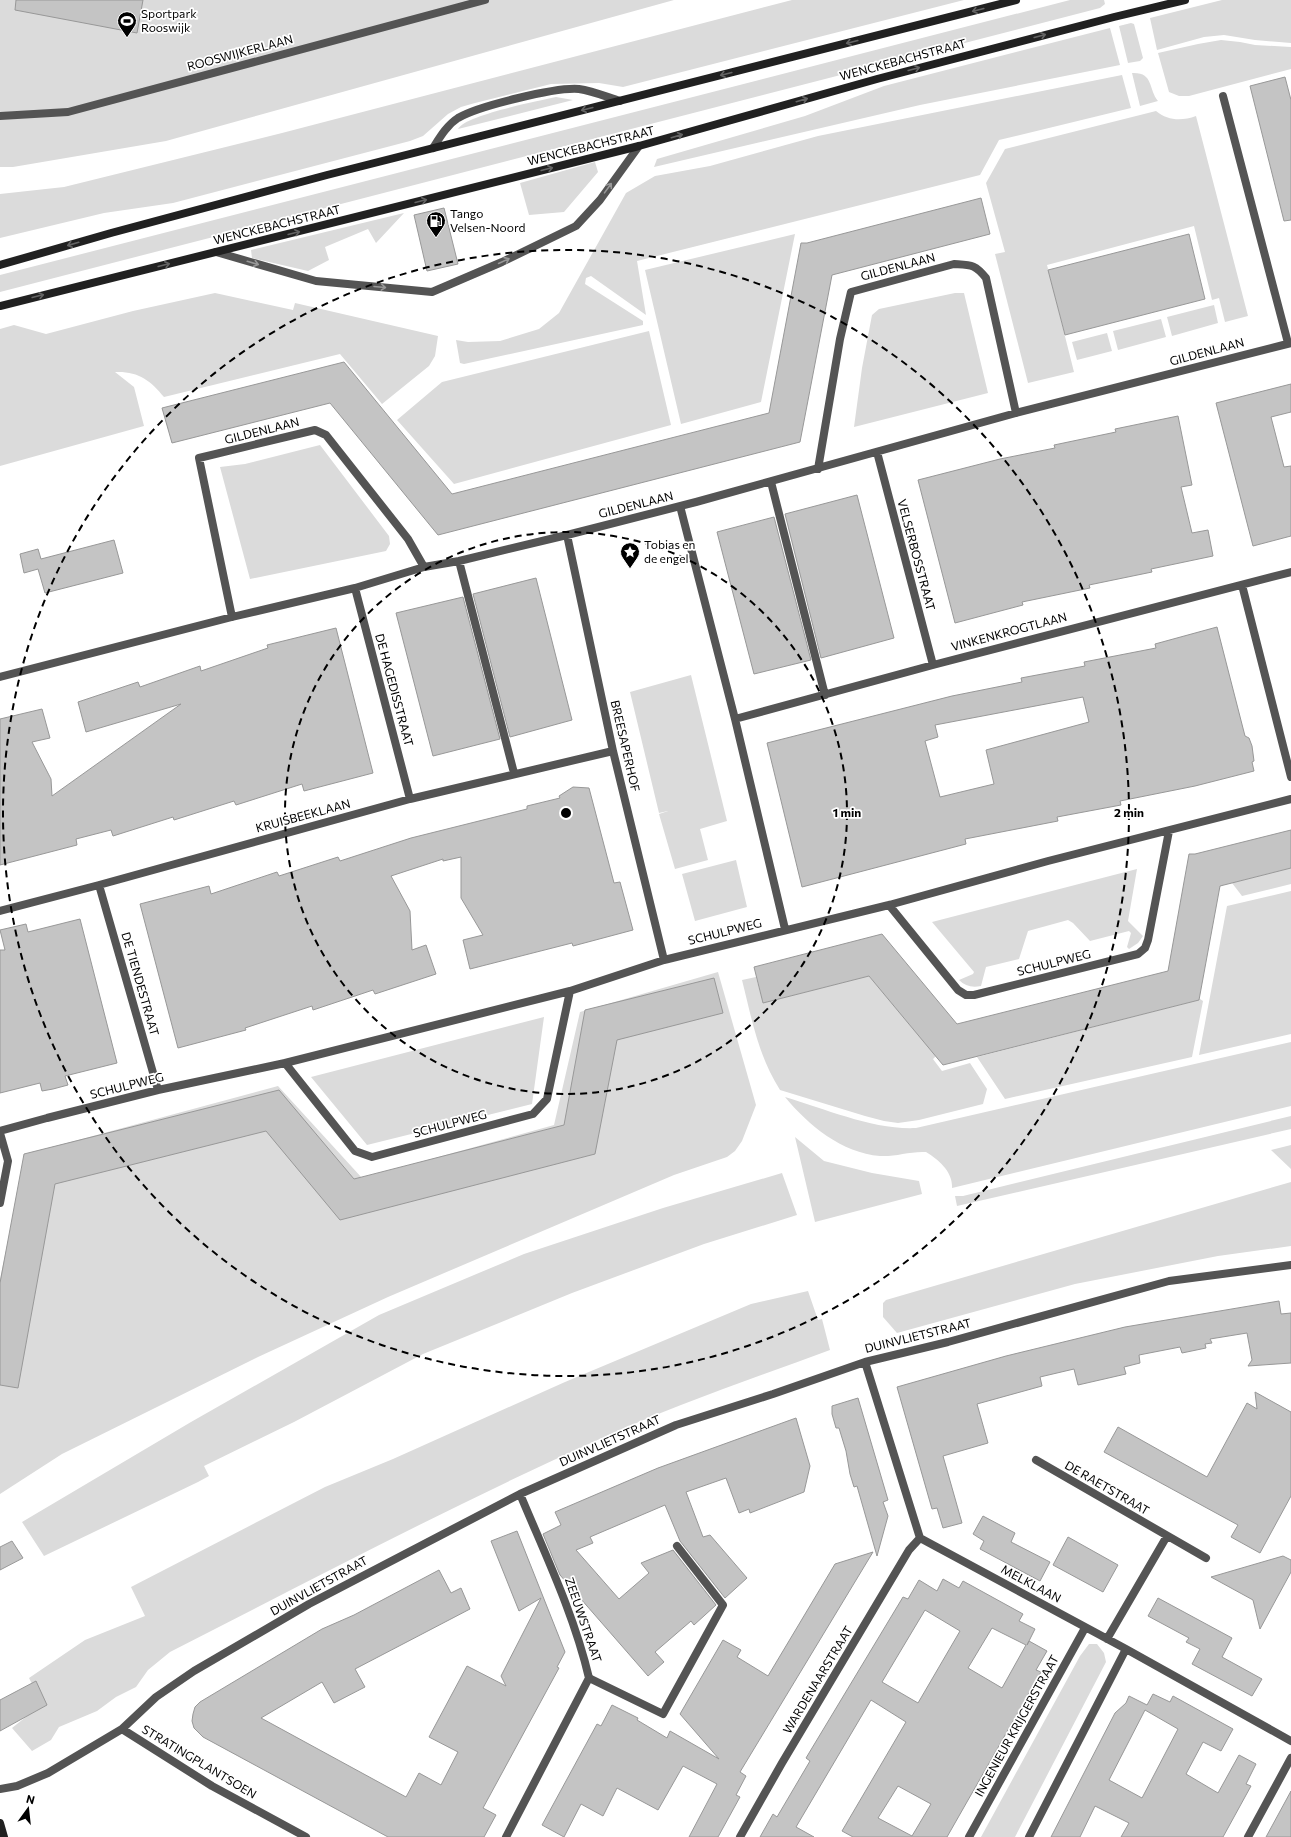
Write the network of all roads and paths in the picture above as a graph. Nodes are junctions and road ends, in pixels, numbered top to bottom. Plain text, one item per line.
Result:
1 (485, 0) edge
2 (1016, 0) edge
3 (1185, 0) edge
4 (1223, 96) dead end
5 (620, 101) junction
6 (0, 116) edge
7 (639, 146) junction
8 (434, 148) junction
9 (216, 252) junction
10 (0, 265) edge
11 (0, 306) edge
12 (1289, 343) edge
13 (1016, 413) junction
14 (877, 452) junction
15 (818, 469) junction
16 (771, 482) junction
17 (680, 506) junction
18 (567, 535) junction
19 (459, 561) junction
20 (424, 567) junction
21 (1291, 572) edge
22 (1242, 585) junction
23 (355, 588) junction
24 (232, 617) junction
25 (932, 665) junction
26 (0, 677) edge
27 (825, 695) junction
28 (734, 718) junction
29 (613, 751) junction
30 (514, 773) junction
31 (1291, 777) edge
32 (410, 799) junction
33 (1291, 799) edge
34 (1169, 831) junction
35 (99, 885) junction
36 (889, 904) junction
37 (0, 911) edge
38 (785, 929) junction
39 (664, 960) junction
40 (570, 991) junction
41 (285, 1063) junction
42 (158, 1090) junction
43 (0, 1132) edge
44 (0, 1203) edge
45 (1291, 1265) edge
46 (865, 1362) junction
47 (1036, 1460) dead end
48 (520, 1494) junction
49 (1167, 1536) junction
50 (920, 1538) junction
51 (677, 1546) dead end
52 (1206, 1558) dead end
53 (1085, 1628) junction
54 (1107, 1639) junction
55 (1126, 1649) junction
56 (589, 1678) junction
57 (122, 1729) junction
58 (1291, 1741) edge
59 (1291, 1758) edge
60 (0, 1790) edge
61 (0, 1823) edge
62 (4, 1837) edge
63 (306, 1837) edge
64 (506, 1837) edge
65 (740, 1837) edge
66 (969, 1837) edge
67 (1029, 1837) edge
68 (1248, 1837) edge

1 - 6 street, ROOSWIJKERLAAN
2 -> 5 street
7 -> 3 street, WENCKEBACHSTRAAT
4 - 12 street, GILDENLAAN
5 -> 8 street
5 - 8 street
9 -> 7 street, WENCKEBACHSTRAAT
9 -> 7 street
8 -> 10 street
11 -> 9 street, WENCKEBACHSTRAAT
12 - 13 street, GILDENLAAN
13 - 14 street, GILDENLAAN
13 - 15 street, GILDENLAAN
14 - 15 street, GILDENLAAN
14 - 25 street, VELSERBOSSTRAAT
15 - 16 street, GILDENLAAN
16 - 17 street, GILDENLAAN
16 - 27 street
17 - 18 street, GILDENLAAN
17 - 28 street
18 - 19 street, GILDENLAAN
18 - 29 street, BREESAPERHOF
19 - 20 street, GILDENLAAN
19 - 30 street
20 - 23 street, GILDENLAAN
20 - 24 street, GILDENLAAN
21 - 22 street, VINKENKROGTLAAN
22 - 25 street, VINKENKROGTLAAN
22 - 31 street
23 - 24 street, GILDENLAAN
23 - 32 street, DE HAGEDISSTRAAT
24 - 26 street, GILDENLAAN
25 - 27 street, VINKENKROGTLAAN
27 - 28 street, VINKENKROGTLAAN
28 - 38 street
29 - 30 street, KRUISBEEKLAAN
29 - 39 street, BREESAPERHOF
30 - 32 street, KRUISBEEKLAAN
32 - 35 street, KRUISBEEKLAAN
33 - 34 street, SCHULPWEG
34 - 36 street, SCHULPWEG
34 - 36 street, SCHULPWEG
35 - 37 street, KRUISBEEKLAAN
35 - 42 street, DE TIENDESTRAAT
36 - 38 street, SCHULPWEG
38 - 39 street, SCHULPWEG
39 - 40 street, SCHULPWEG
40 - 41 street, SCHULPWEG
40 - 41 street, SCHULPWEG
41 - 42 street, SCHULPWEG
42 - 43 street, SCHULPWEG
43 - 44 street, SCHULPWEG
45 - 46 street, DUINVLIETSTRAAT
46 - 48 street, DUINVLIETSTRAAT
46 - 50 street
47 - 49 street, DE RAETSTRAAT
48 - 56 street, ZEEUWSTRAAT
48 - 57 street, DUINVLIETSTRAAT
49 - 52 street, DE RAETSTRAAT
49 - 54 street
50 - 53 street, MELKLAAN
50 - 65 street, WARDENAARSTRAAT
51 - 56 street
53 - 54 street, MELKLAAN
53 - 66 street, INGENIEUR KRIJGERSTRAAT
54 - 55 street, MELKLAAN
55 - 58 street, MELKLAAN
55 - 67 street
56 - 64 street, ZEEUWSTRAAT
57 - 60 street, DUINVLIETSTRAAT
57 - 63 street, STRATINGPLANTSOEN
59 - 68 street
61 - 62 street

